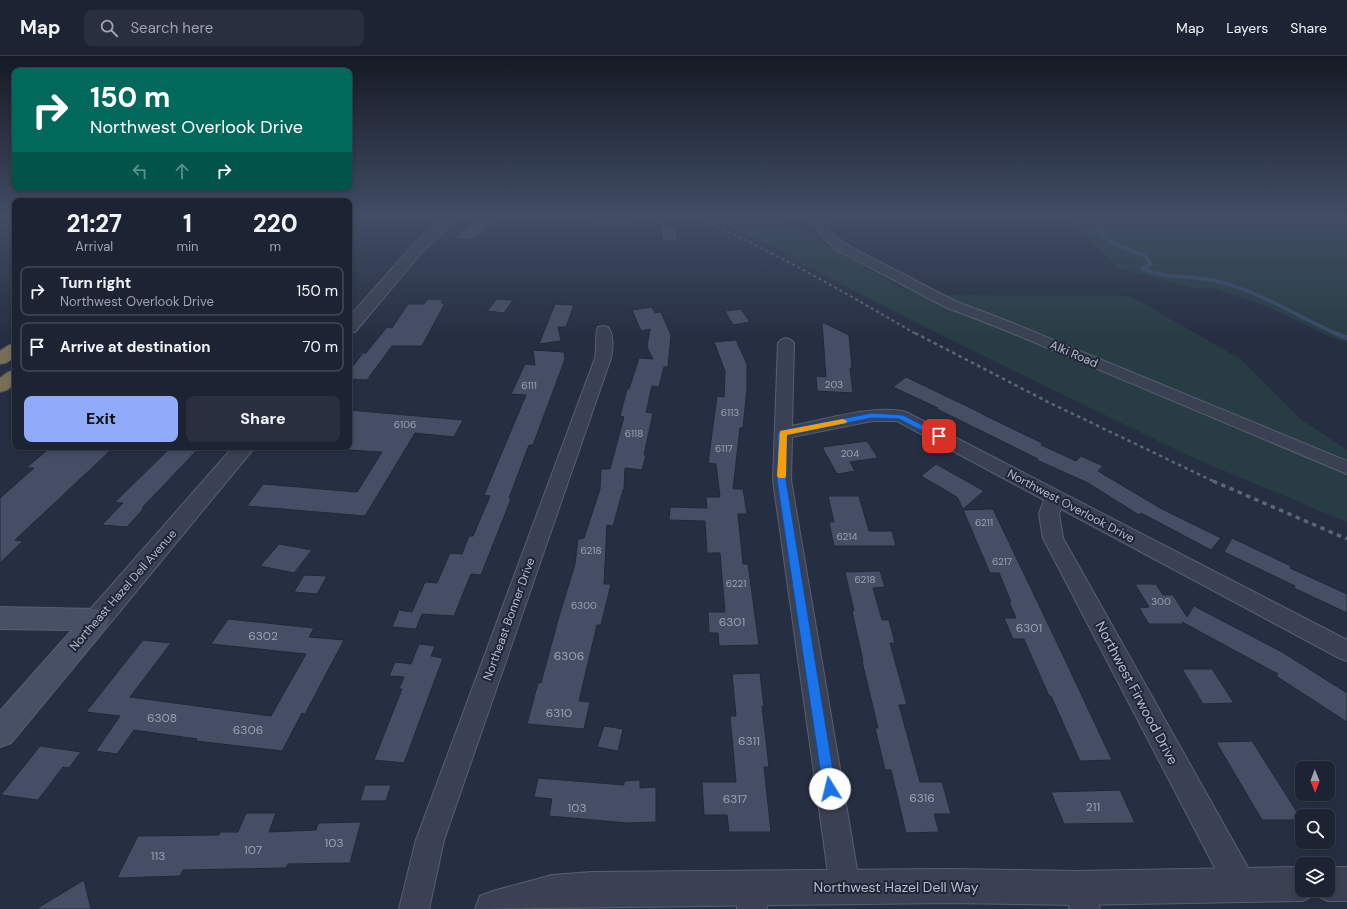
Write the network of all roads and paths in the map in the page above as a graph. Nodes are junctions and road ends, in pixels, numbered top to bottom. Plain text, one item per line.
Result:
1 (410, 257) edge
2 (860, 257) edge
3 (352, 324) edge
4 (603, 330) dead end
5 (786, 343) dead end
6 (12, 352) edge
7 (0, 359) edge
8 (12, 378) edge
9 (0, 386) edge
10 (783, 433) junction
11 (242, 450) edge
12 (1347, 468) edge
13 (1055, 498) junction
14 (0, 618) edge
15 (97, 620) junction
16 (1347, 651) edge
17 (0, 733) edge
18 (1240, 884) junction
19 (1295, 884) edge
20 (1335, 884) edge
21 (1347, 884) edge
22 (845, 887) junction
23 (1081, 898) edge
24 (751, 899) edge
25 (414, 909) edge
26 (493, 909) edge

1 - 3 street
2 - 12 street, Alki Road
4 - 25 street, Northeast Bonner Drive
5 - 10 street
6 - 7 highway
8 - 9 highway
10 - 13 street, Northwest Overlook Drive
10 - 22 street
11 - 15 street, Northeast Hazel Dell Avenue
13 - 16 street, Northwest Overlook Drive
13 - 18 street, Northwest Firwood Drive
14 - 15 main road
15 - 17 main road, Northeast Hazel Dell Avenue
18 - 19 street, Northwest Hazel Dell Way
18 - 23 street, Northwest Hazel Dell Way
20 - 21 street
22 - 23 street, Northwest Hazel Dell Way
22 - 24 street, Northwest Hazel Dell Way
24 - 26 street, Northwest Hazel Dell Way

